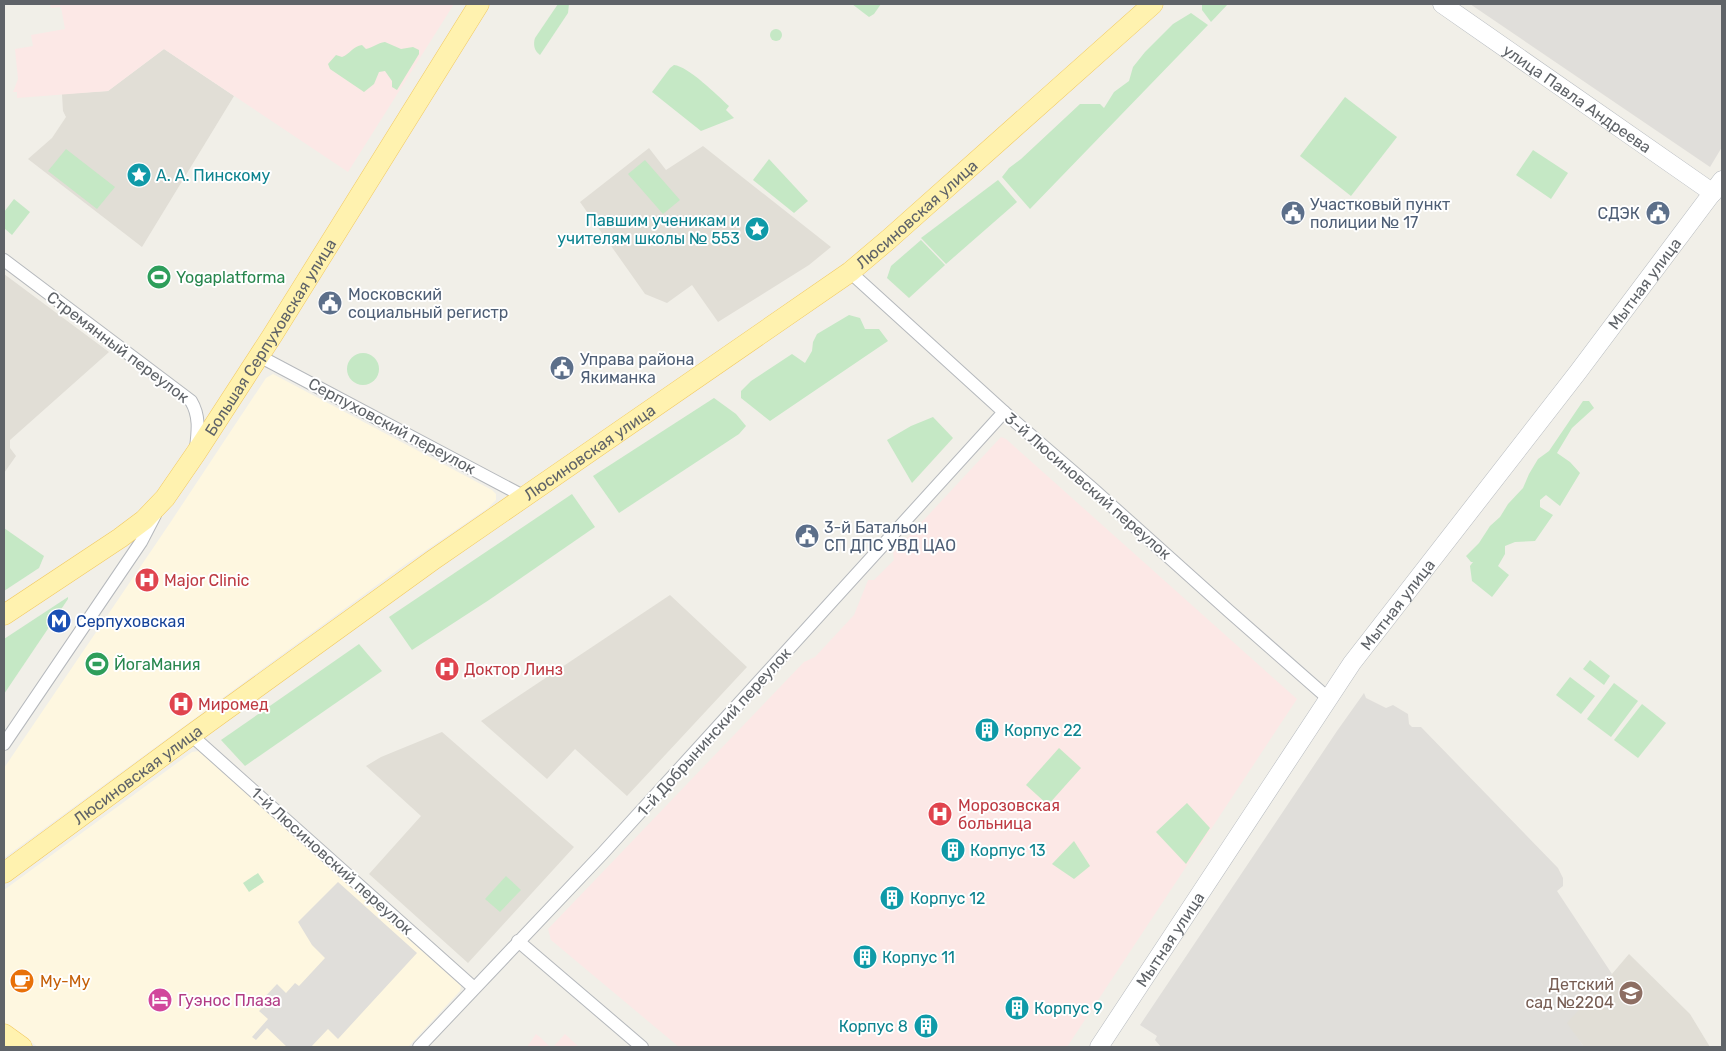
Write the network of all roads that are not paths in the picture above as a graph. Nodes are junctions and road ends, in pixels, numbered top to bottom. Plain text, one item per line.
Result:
1 (479, 4) edge
2 (1153, 4) edge
3 (1442, 4) edge
4 (1719, 192) edge
5 (4, 260) edge
6 (850, 272) junction
7 (259, 356) junction
8 (1004, 412) junction
9 (196, 453) junction
10 (524, 497) junction
11 (165, 498) junction
12 (4, 614) edge
13 (1329, 699) junction
14 (191, 735) junction
15 (4, 744) edge
16 (4, 873) edge
17 (518, 942) junction
18 (474, 988) junction
19 (4, 1034) edge
20 (22, 1047) edge
21 (419, 1047) edge
22 (642, 1047) edge
23 (1099, 1047) edge

1 - 7 main road, Большая Серпуховская улица
2 - 6 main road, Люсиновская улица
3 - 4 main road, улица Павла Андреева
4 - 13 main road, Мытная улица
5 - 9 street, Стремянный переулок
6 - 8 street, 3-й Люсиновский переулок
6 - 10 main road, Люсиновская улица
7 - 9 main road, Большая Серпуховская улица
7 - 10 street, Серпуховский переулок
8 - 13 street, 3-й Люсиновский переулок
8 - 17 street, 1-й Добрынинский переулок
9 - 11 main road, Большая Серпуховская улица
10 - 14 main road, Люсиновская улица
11 - 12 main road, Большая Серпуховская улица
11 - 15 street
13 - 23 main road, Мытная улица
14 - 16 main road, Люсиновская улица
14 - 18 street, 1-й Люсиновский переулок
17 - 18 street, 1-й Добрынинский переулок
17 - 22 street
18 - 21 street, 1-й Добрынинский переулок
19 - 20 main road

